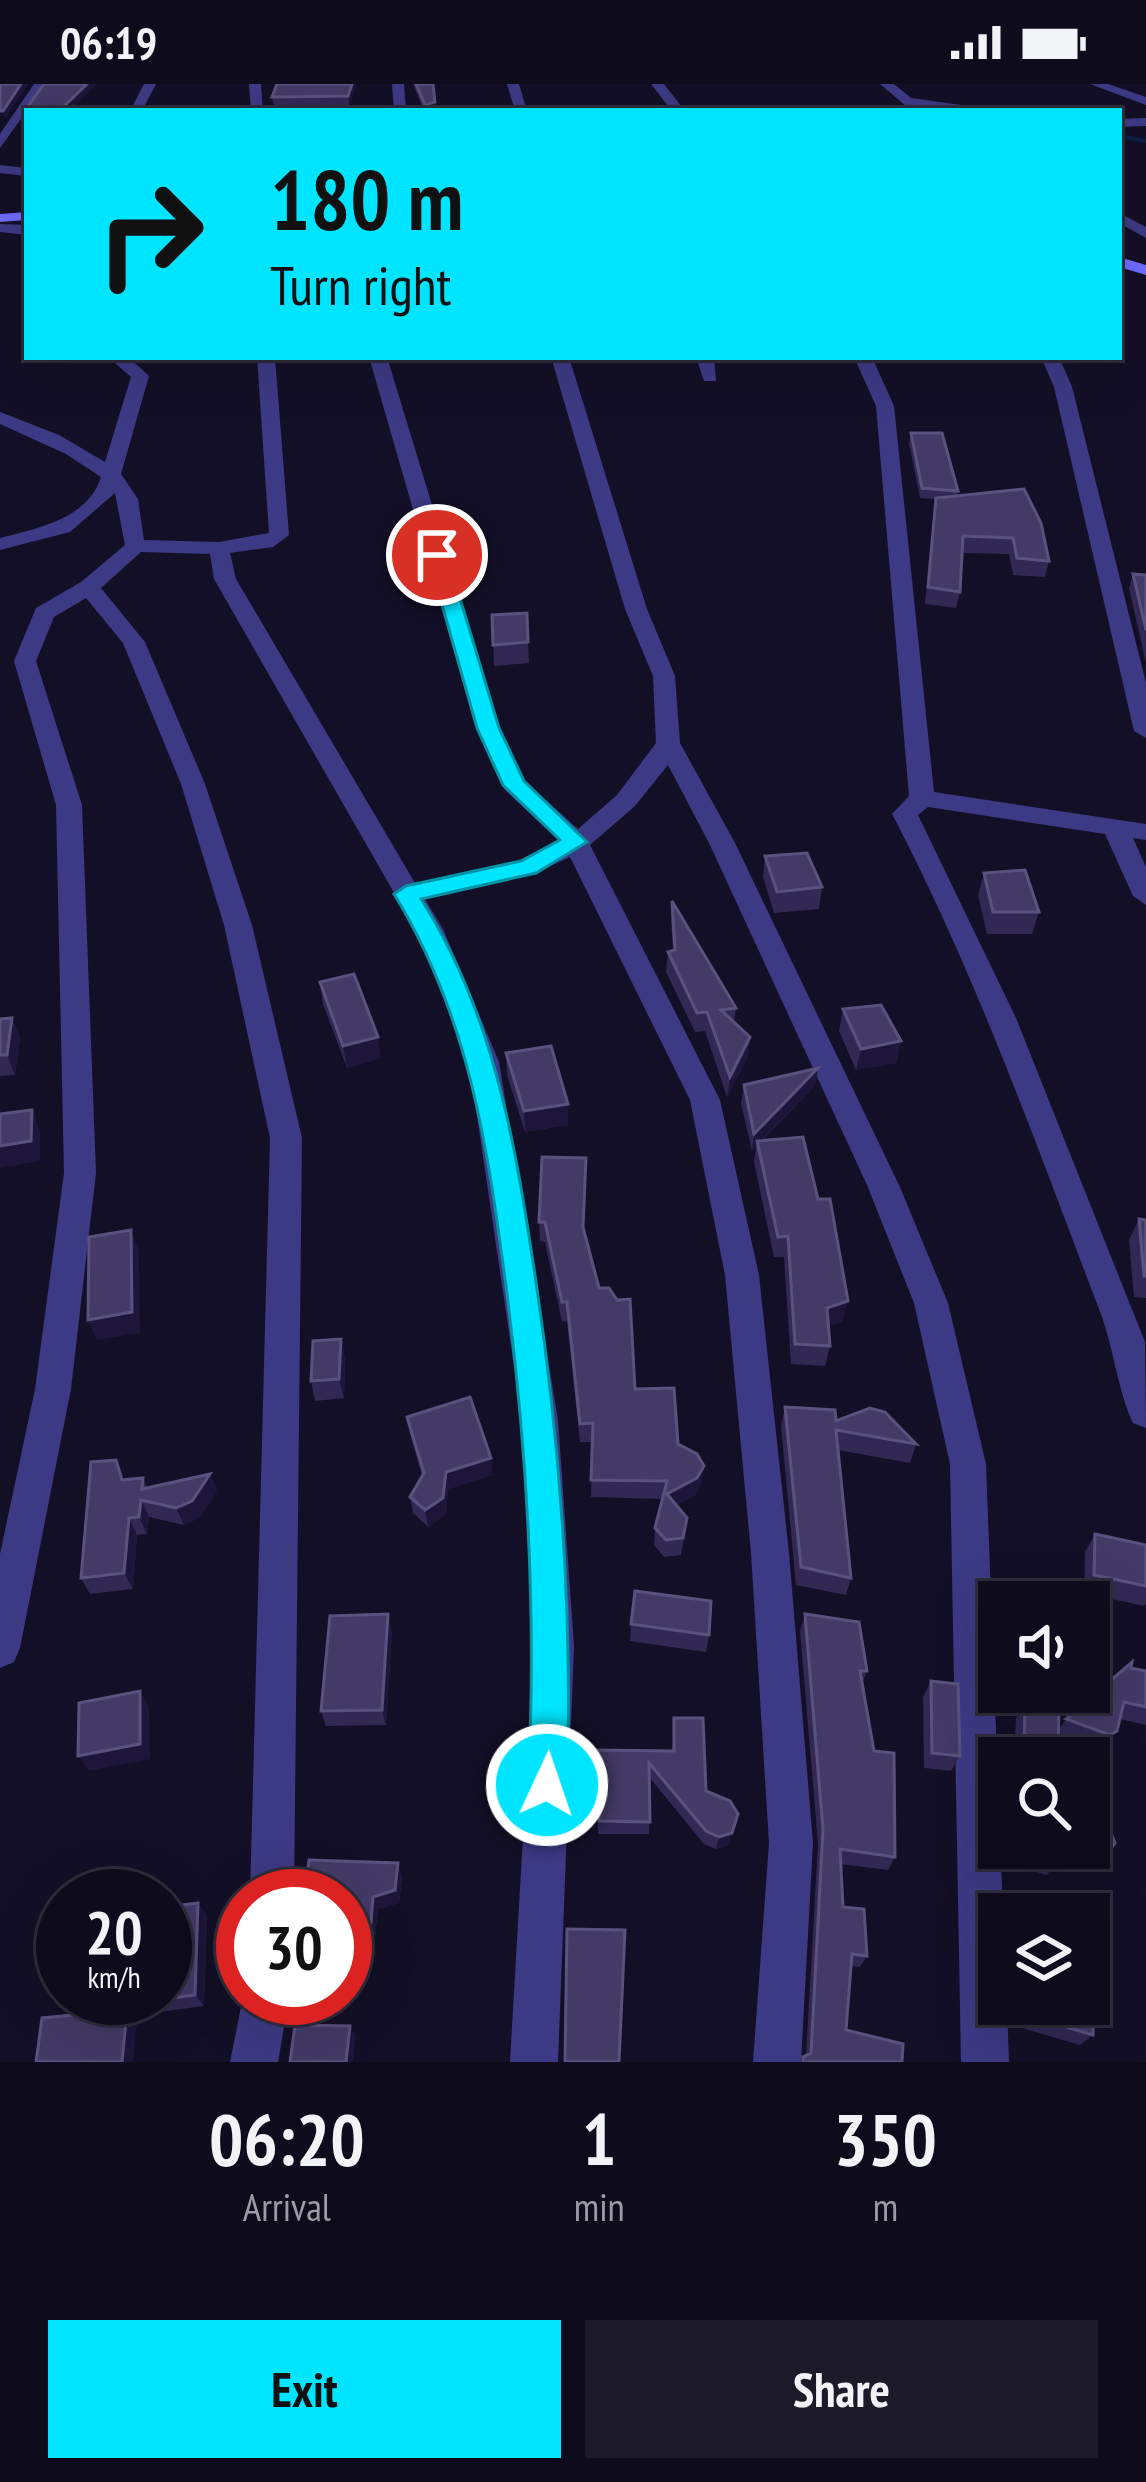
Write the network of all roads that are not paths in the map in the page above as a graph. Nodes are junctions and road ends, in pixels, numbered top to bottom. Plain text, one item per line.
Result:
1 (40, 84) edge
2 (657, 84) edge
3 (886, 84) edge
4 (1096, 84) edge
5 (1146, 104) edge
6 (677, 108) edge
7 (915, 108) edge
8 (0, 144) edge
9 (121, 360) edge
10 (266, 360) edge
11 (378, 360) edge
12 (561, 360) edge
13 (706, 360) edge
14 (864, 360) edge
15 (1051, 360) edge
16 (710, 377) dead end
17 (2, 413) edge
18 (109, 470) junction
19 (0, 544) edge
20 (136, 546) junction
21 (219, 548) junction
22 (89, 587) junction
23 (1146, 731) edge
24 (668, 743) junction
25 (922, 798) junction
26 (1115, 827) junction
27 (1146, 832) edge
28 (575, 842) junction
29 (406, 894) junction
30 (1146, 896) edge
31 (1146, 1412) edge
32 (0, 1648) edge
33 (272, 1869) edge
34 (261, 2025) edge
35 (254, 2062) edge
36 (534, 2062) edge
37 (777, 2062) edge
38 (986, 2062) edge

1 - 8 street
2 - 6 street
3 - 7 street
4 - 5 street
9 - 18 street
10 - 21 street
11 - 28 street
12 - 24 street
13 - 16 street
14 - 25 street
15 - 23 street
17 - 18 street
18 - 19 street
18 - 20 street
20 - 21 street
20 - 22 street
21 - 29 street
22 - 32 street
22 - 33 street
24 - 28 street
24 - 38 street
25 - 26 street
25 - 31 street
26 - 27 street
26 - 30 street
28 - 29 street
28 - 37 street
29 - 36 street
34 - 35 street

